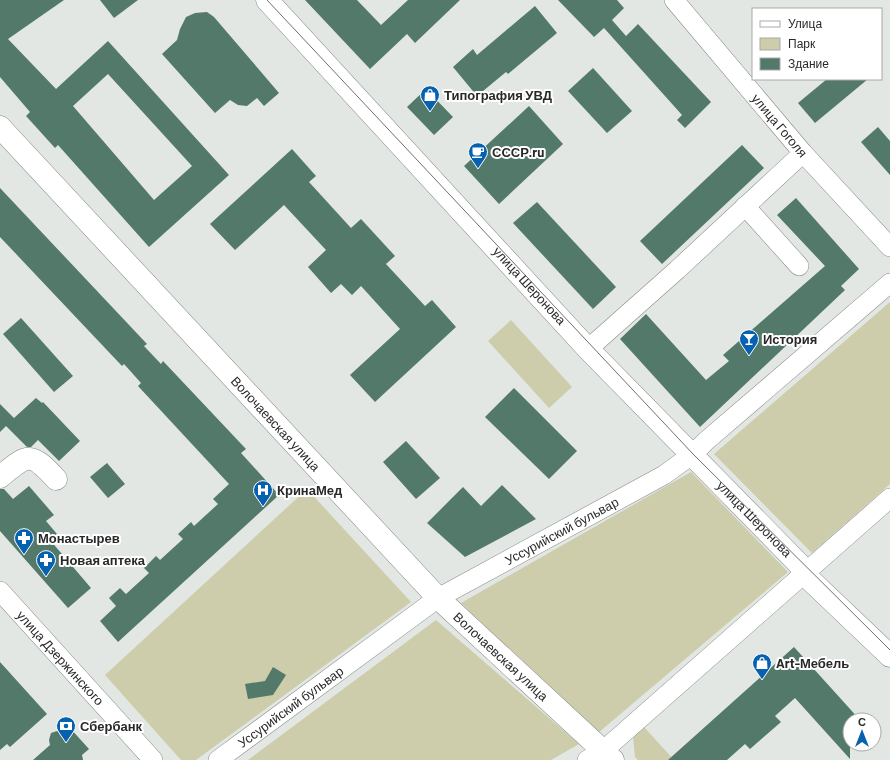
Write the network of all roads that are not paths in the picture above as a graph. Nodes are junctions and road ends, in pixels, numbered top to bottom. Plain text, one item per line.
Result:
1 (267, 0) edge
2 (674, 0) edge
3 (0, 127) edge
4 (803, 153) junction
5 (745, 206) junction
6 (890, 247) edge
7 (799, 266) dead end
8 (890, 283) edge
9 (588, 349) junction
10 (693, 455) junction
11 (0, 477) edge
12 (56, 479) dead end
13 (890, 498) edge
14 (805, 569) junction
15 (0, 591) edge
16 (438, 598) junction
17 (890, 644) edge
18 (890, 656) edge
19 (601, 757) edge
20 (152, 760) edge
21 (218, 760) edge

1 - 9 main road, улица Шеронова
2 - 4 street, улица Гоголя
3 - 16 main road, Волочаевская улица
4 - 5 street
4 - 6 street, улица Гоголя
5 - 7 street
5 - 9 street
8 - 10 street, Уссурийский бульвар
9 - 10 main road, улица Шеронова
10 - 14 main road, улица Шеронова
10 - 16 street, Уссурийский бульвар
11 - 12 main road
13 - 14 street
14 - 17 main road, улица Шеронова
14 - 18 main road, улица Шеронова
14 - 19 street
15 - 20 street, улица Дзержинского
16 - 19 main road, Волочаевская улица
16 - 21 street, Уссурийский бульвар

